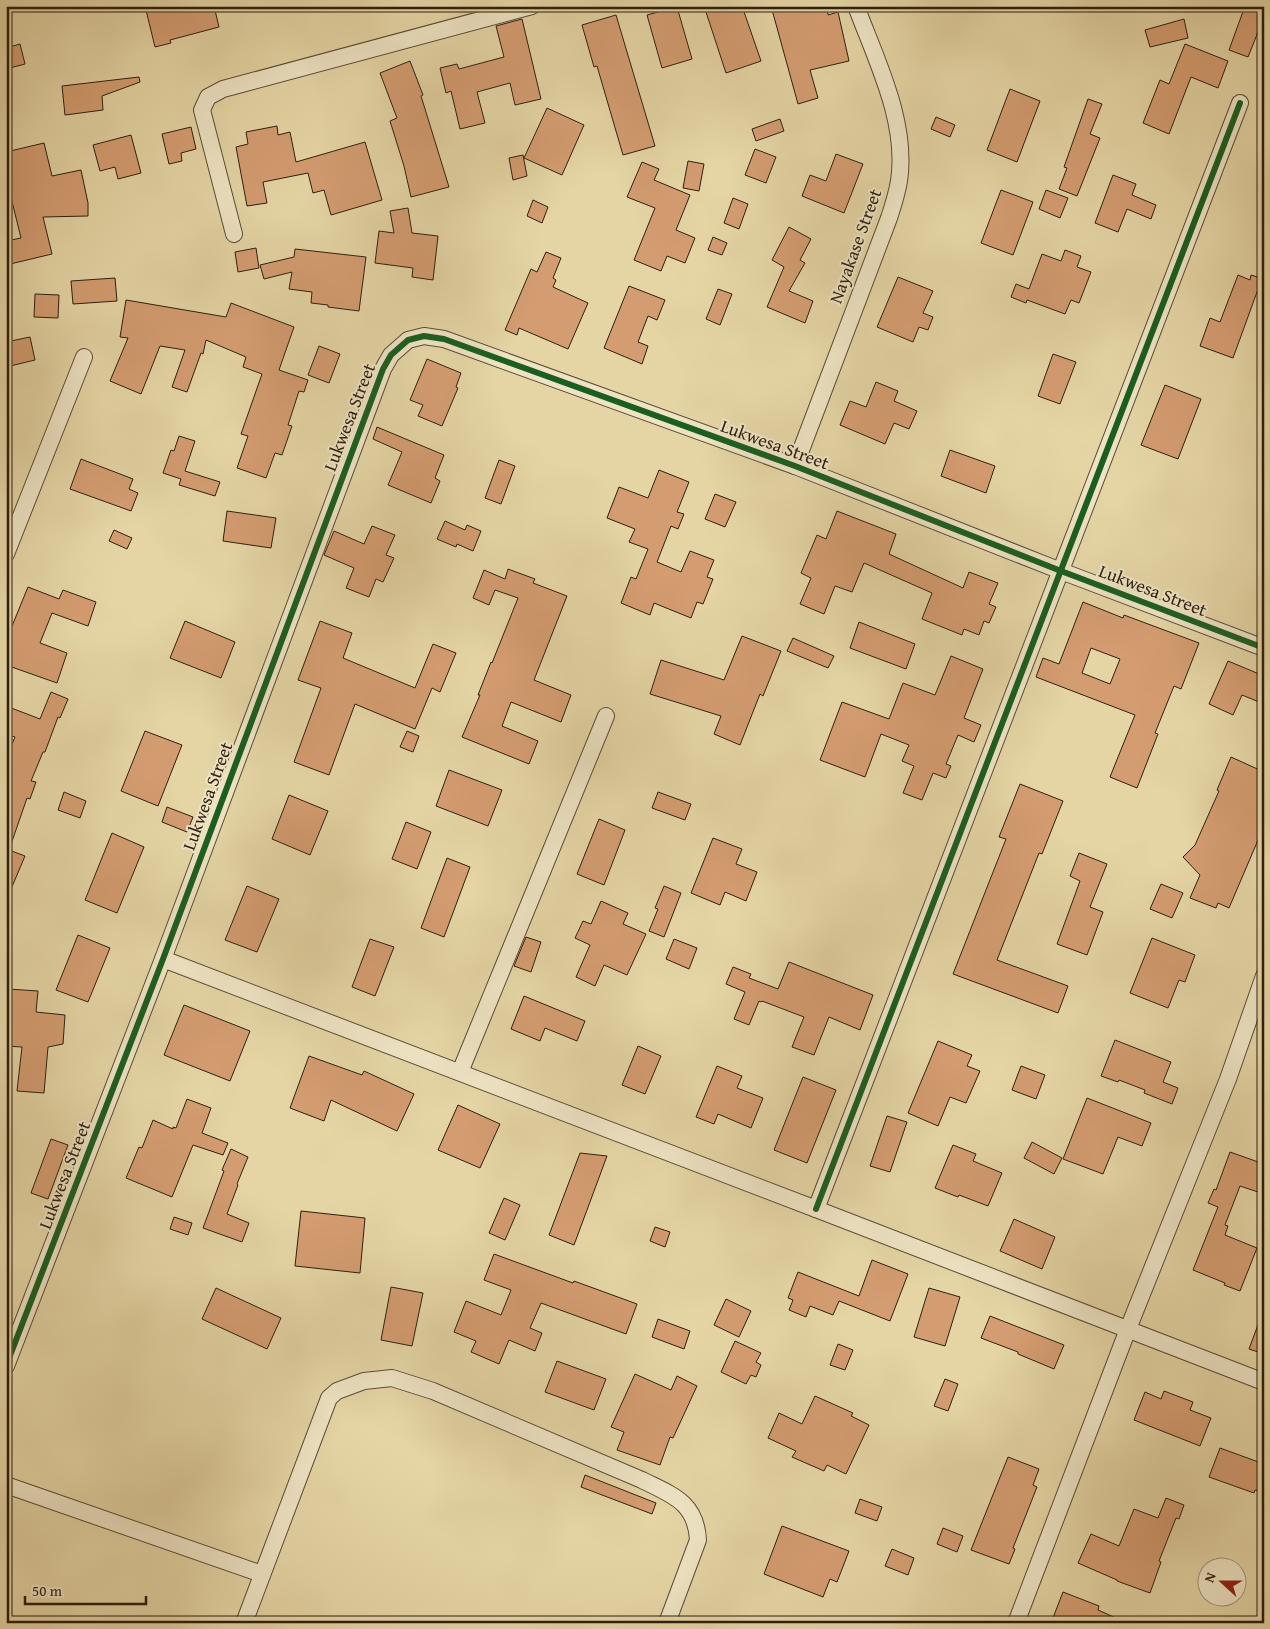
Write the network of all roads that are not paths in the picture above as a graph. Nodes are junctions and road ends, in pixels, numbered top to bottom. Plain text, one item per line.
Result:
1 (532, 6) edge
2 (856, 6) edge
3 (1240, 104) dead end
4 (234, 234) dead end
5 (84, 357) dead end
6 (795, 466) junction
7 (6, 554) edge
8 (1061, 572) junction
9 (1264, 648) edge
10 (606, 716) dead end
11 (163, 959) junction
12 (1264, 976) edge
13 (460, 1072) junction
14 (816, 1209) junction
15 (1128, 1329) junction
16 (6, 1366) edge
17 (1264, 1382) edge
18 (6, 1486) edge
19 (262, 1574) junction
20 (244, 1623) edge
21 (667, 1623) edge
22 (1016, 1623) edge

1 - 4 street
2 - 6 street, Nayakase Street
3 - 8 street
5 - 7 street
6 - 8 street, Lukwesa Street
6 - 11 street, Lukwesa Street
8 - 9 street, Lukwesa Street
8 - 14 street
10 - 13 street
11 - 13 street
11 - 16 street, Lukwesa Street
12 - 15 street
13 - 14 street
14 - 15 street
15 - 17 street
15 - 22 street
18 - 19 street
19 - 20 street
19 - 21 street

